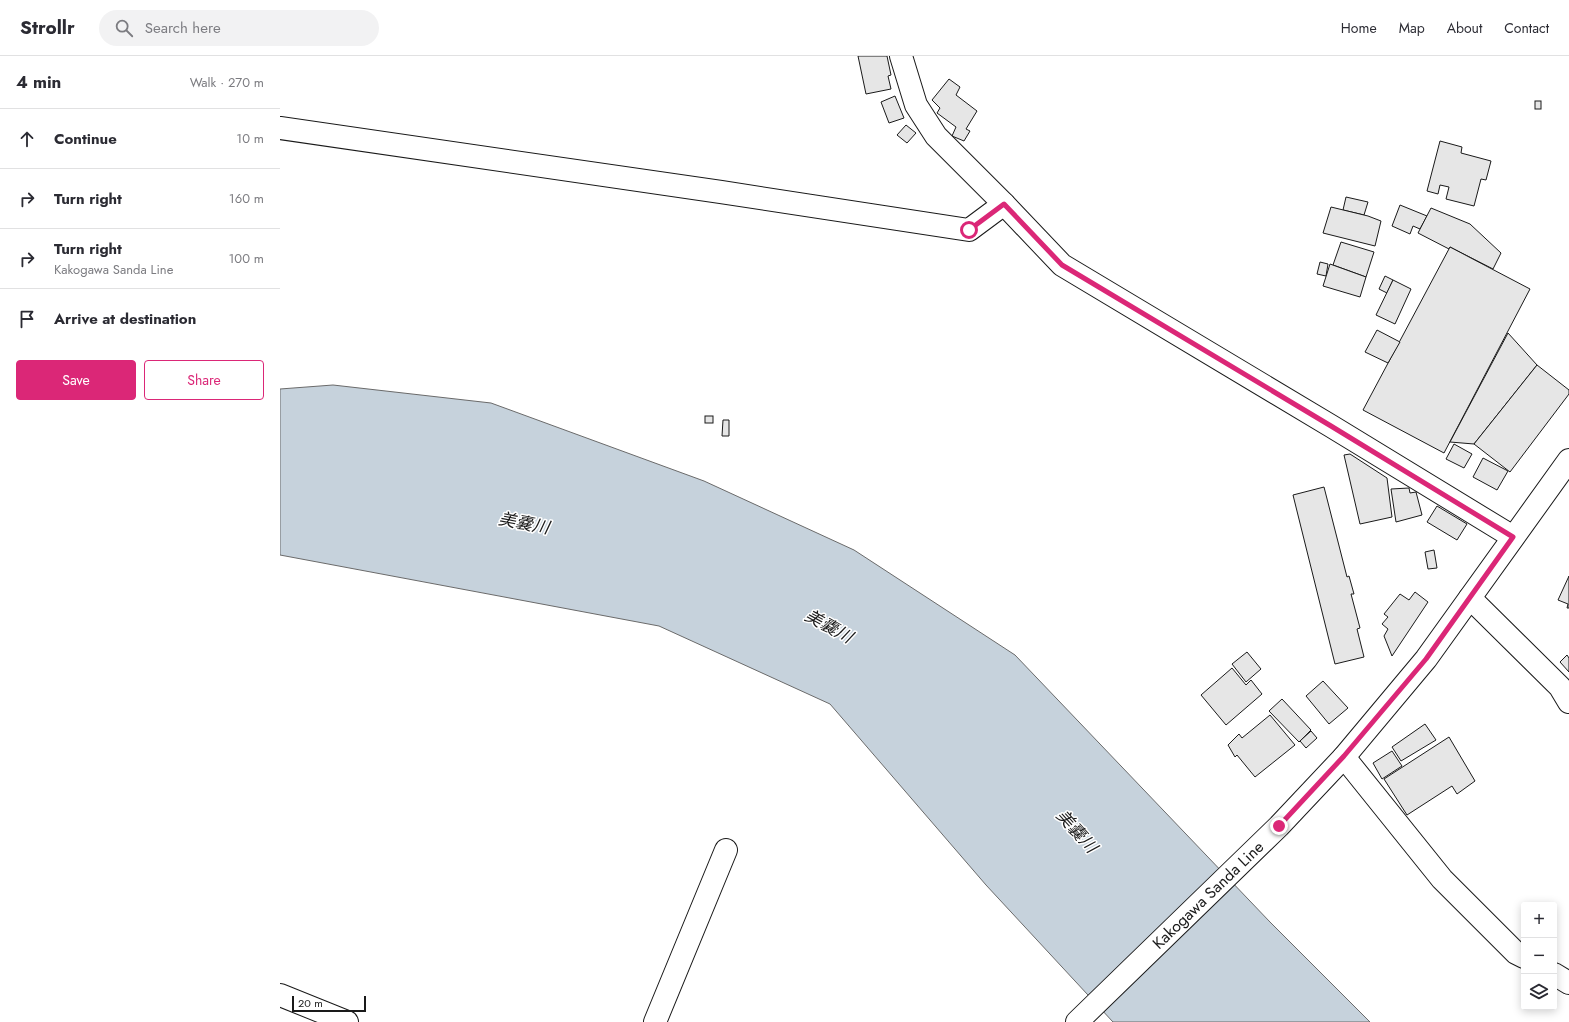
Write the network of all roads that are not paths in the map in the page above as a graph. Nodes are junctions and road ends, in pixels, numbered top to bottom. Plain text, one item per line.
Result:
1 (901, 56) edge
2 (280, 128) edge
3 (1004, 204) junction
4 (1569, 460) edge
5 (1513, 537) junction
6 (1470, 598) junction
7 (1569, 702) edge
8 (1344, 756) junction
9 (726, 850) dead end
10 (1521, 956) edge
11 (1557, 976) edge
12 (1569, 983) edge
13 (280, 995) edge
14 (347, 1022) edge
15 (655, 1022) edge
16 (1077, 1022) edge

1 - 3 street
2 - 3 street
3 - 5 street
4 - 5 street, Kakogawa Sanda Line
5 - 6 street, Kakogawa Sanda Line
6 - 7 street
6 - 8 street, Kakogawa Sanda Line
8 - 10 street
8 - 16 street, Kakogawa Sanda Line
9 - 15 street
11 - 12 street
13 - 14 street

